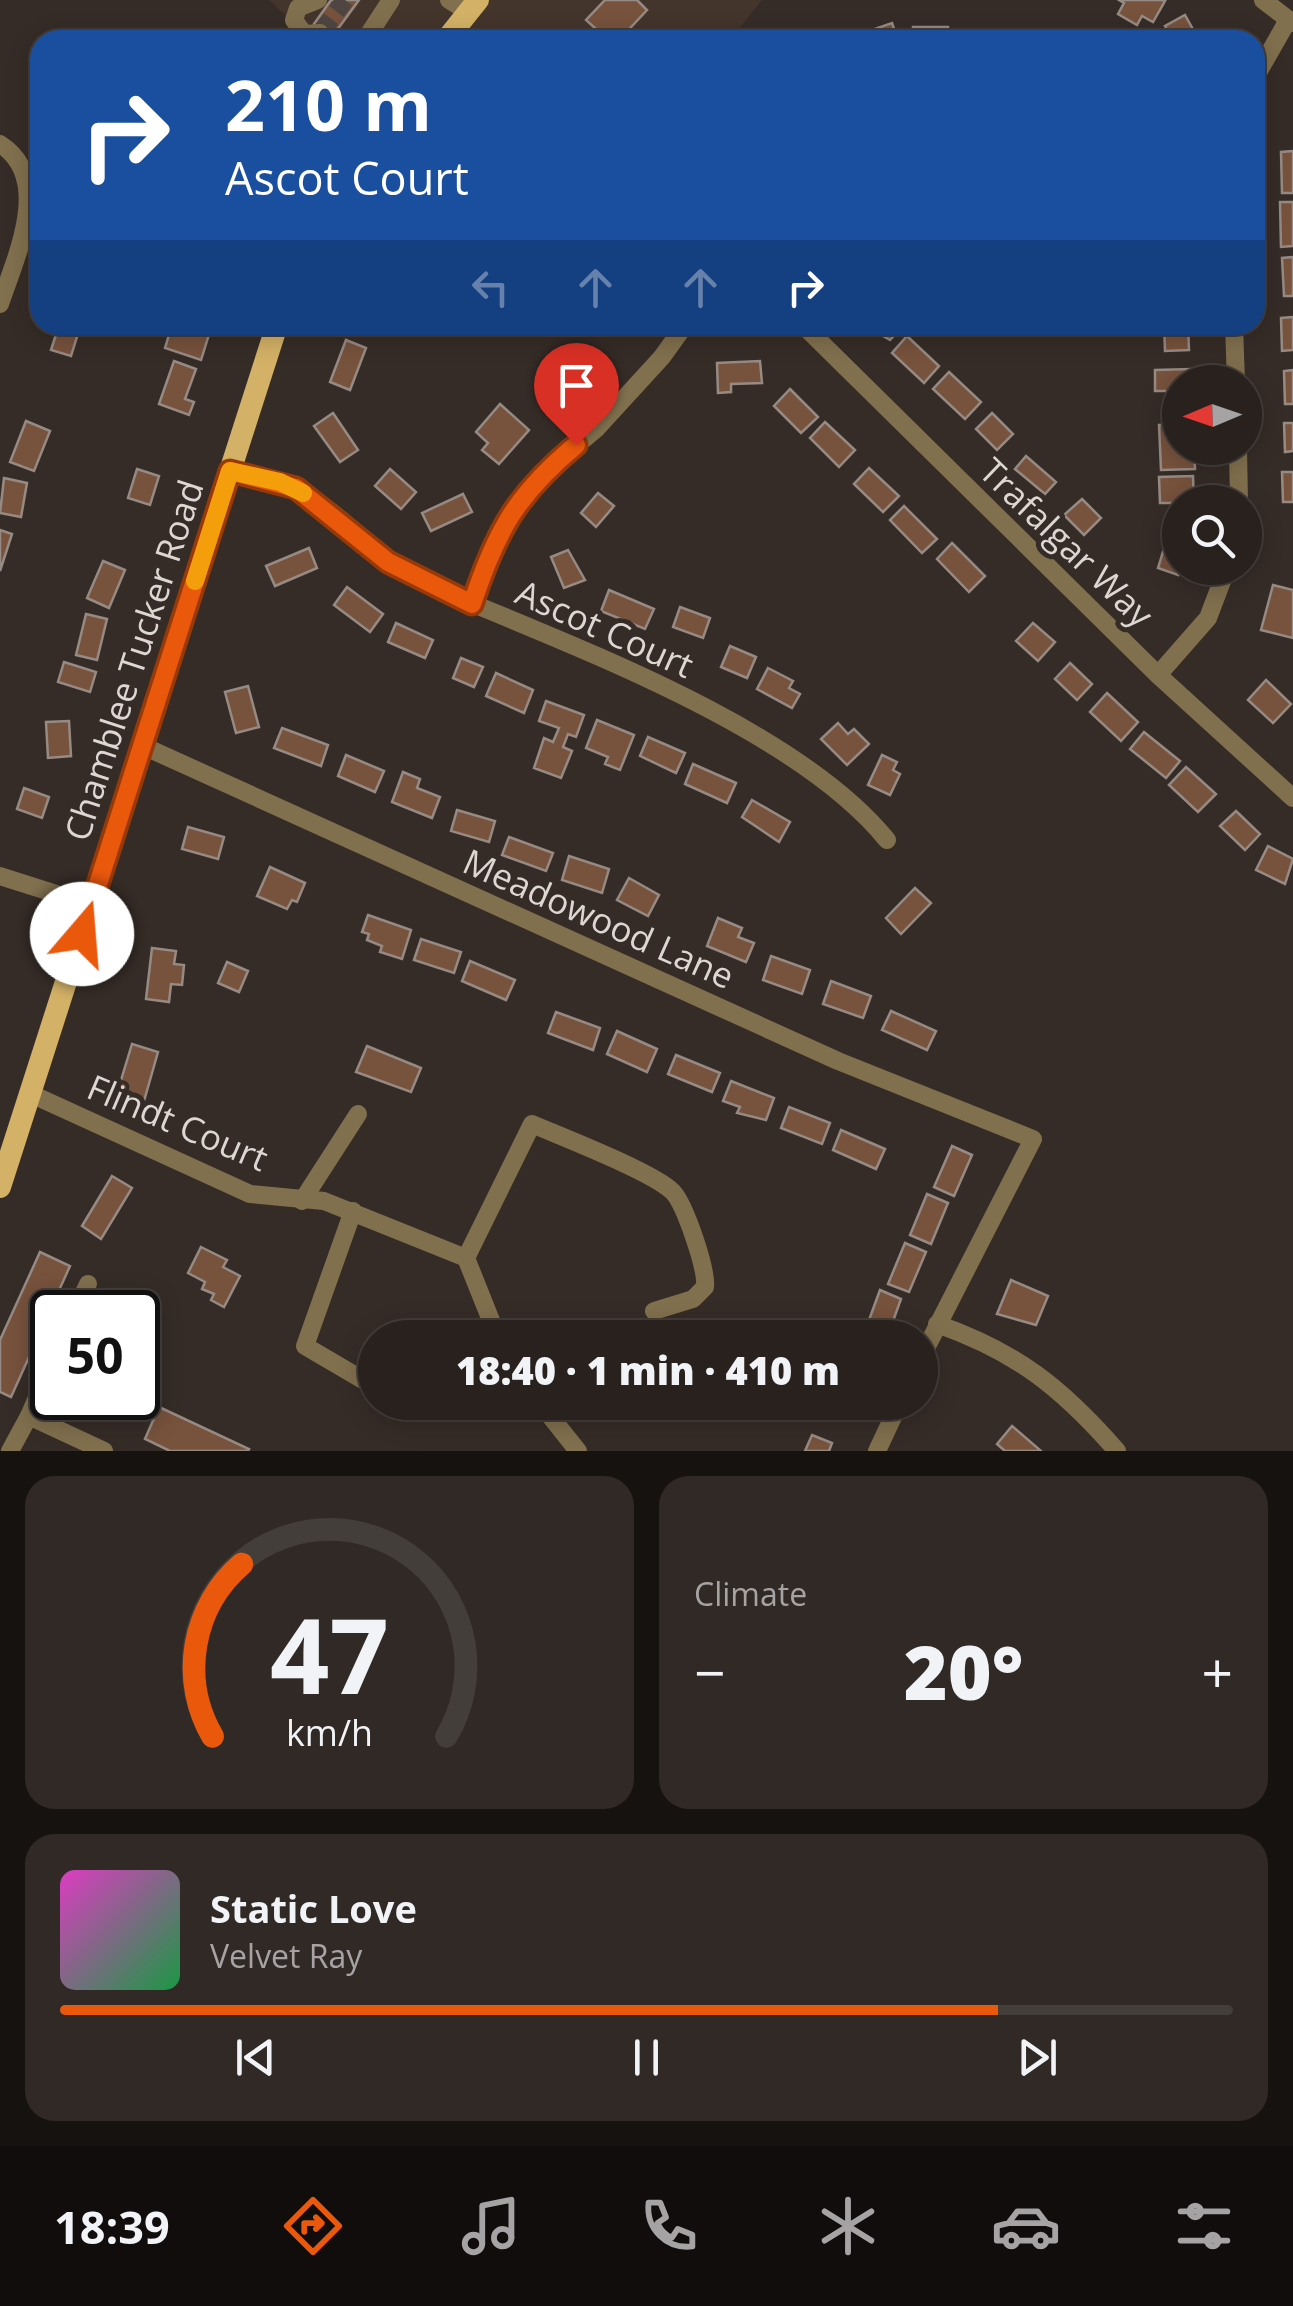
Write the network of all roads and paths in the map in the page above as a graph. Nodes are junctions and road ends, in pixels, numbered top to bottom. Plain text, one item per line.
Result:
1 (318, 0) edge
2 (1263, 0) edge
3 (394, 2) edge
4 (465, 4) edge
5 (1291, 21) edge
6 (299, 30) edge
7 (373, 30) edge
8 (451, 30) edge
9 (1265, 62) edge
10 (0, 144) edge
11 (0, 304) edge
12 (274, 335) edge
13 (678, 335) edge
14 (813, 335) edge
15 (1234, 335) edge
16 (1235, 365) edge
17 (230, 471) junction
18 (1221, 585) edge
19 (472, 604) junction
20 (1158, 676) junction
21 (143, 746) junction
22 (1293, 798) edge
23 (888, 840) dead end
24 (0, 876) edge
25 (91, 905) junction
26 (31, 1094) junction
27 (358, 1114) dead end
28 (0, 1187) edge
29 (302, 1201) junction
30 (354, 1211) junction
31 (466, 1258) junction
32 (88, 1284) dead end
33 (85, 1290) edge
34 (654, 1311) dead end
35 (491, 1320) edge
36 (938, 1324) joint
37 (358, 1376) edge
38 (29, 1416) joint
39 (553, 1420) edge
40 (892, 1420) edge
41 (10, 1451) edge
42 (104, 1451) edge
43 (578, 1451) edge
44 (877, 1451) edge
45 (1117, 1451) edge

1 - 6 street
2 - 5 street
3 - 7 street
4 - 8 main road
5 - 9 street
10 - 11 street
12 - 17 main road, Chamblee Tucker Road
13 - 19 street
14 - 20 street, Trafalgar Way
15 - 16 street
17 - 19 street, Ascot Court
17 - 21 main road, Chamblee Tucker Road
18 - 20 street
19 - 23 street, Ascot Court
20 - 22 street, Trafalgar Way
21 - 25 main road, Chamblee Tucker Road
21 - 36 street, Meadowood Lane
24 - 25 street
25 - 26 main road, Chamblee Tucker Road
26 - 28 main road, Chamblee Tucker Road
26 - 29 street, Flindt Court
27 - 29 street
29 - 30 street, Flindt Court
30 - 31 street, Flindt Court
30 - 37 street
31 - 34 street
31 - 35 street
32 - 33 street
36 - 45 street
38 - 41 street
38 - 42 street
39 - 43 street
40 - 44 street

